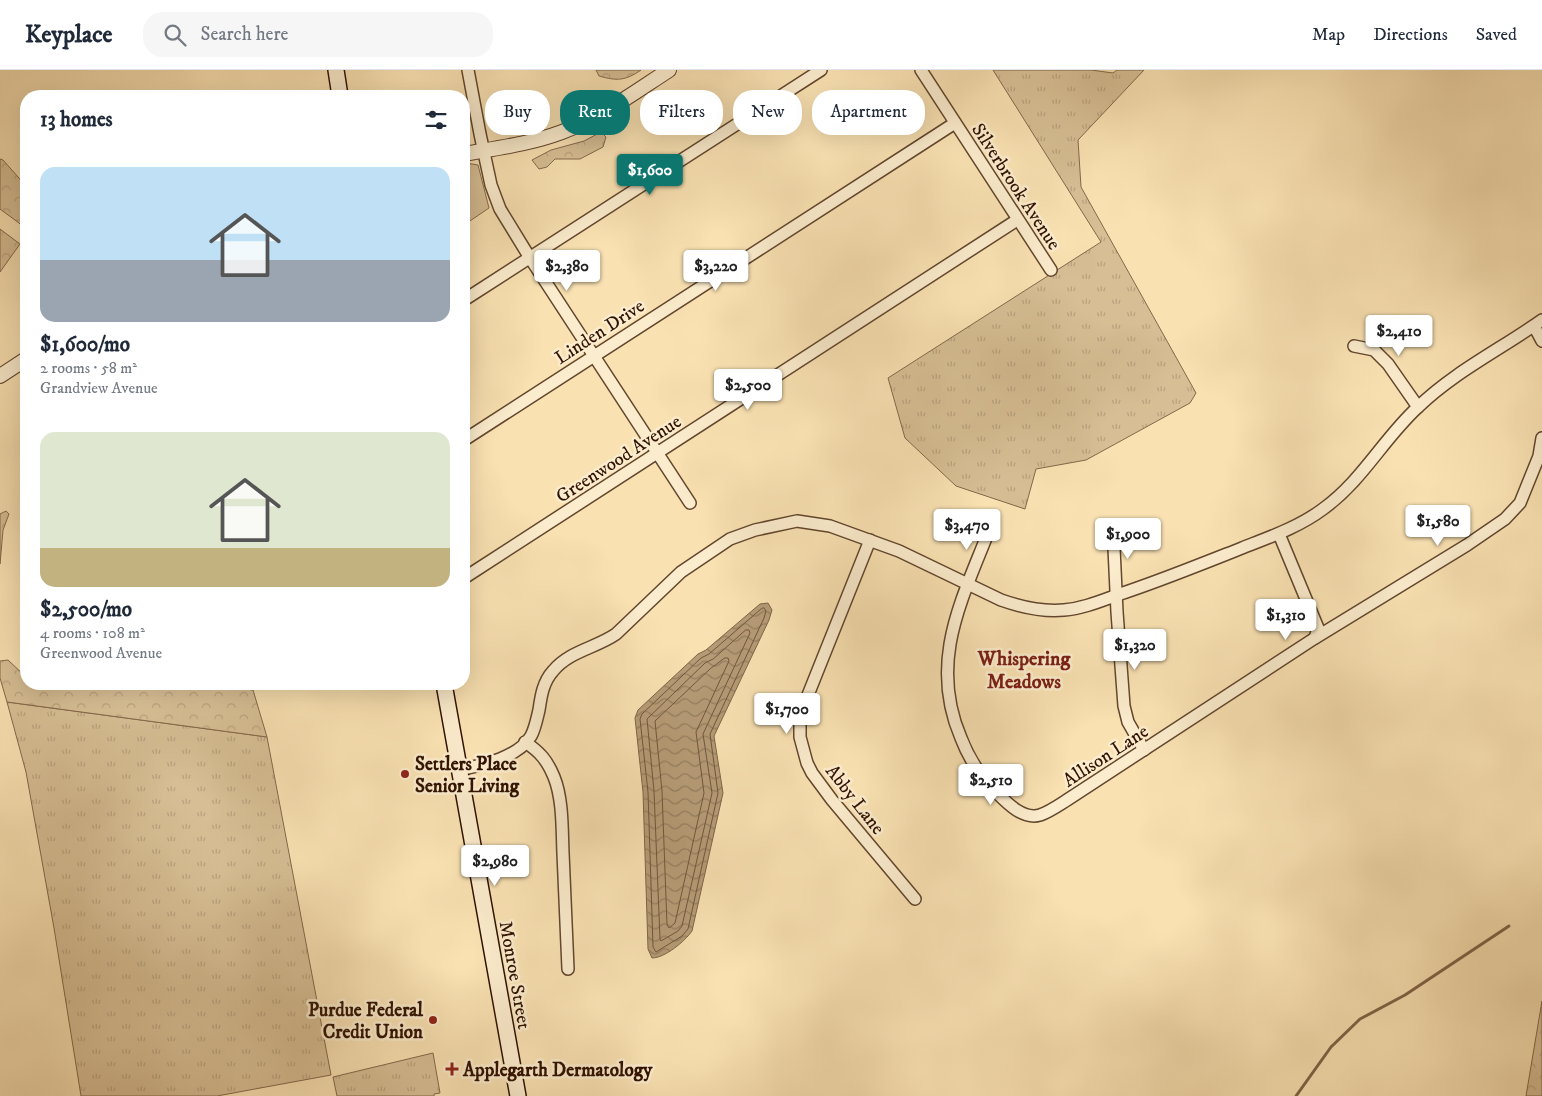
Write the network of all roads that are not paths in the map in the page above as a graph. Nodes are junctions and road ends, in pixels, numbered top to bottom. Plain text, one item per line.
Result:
1 (336, 70) edge
2 (468, 70) edge
3 (669, 70) edge
4 (821, 70) edge
5 (921, 70) edge
6 (339, 90) edge
7 (955, 123) junction
8 (484, 151) junction
9 (470, 153) edge
10 (1017, 220) junction
11 (530, 258) junction
12 (1051, 270) dead end
13 (470, 296) edge
14 (1538, 323) edge
15 (1542, 341) edge
16 (1354, 346) dead end
17 (594, 355) junction
18 (20, 363) edge
19 (0, 376) edge
20 (1418, 407) junction
21 (470, 436) edge
22 (1542, 438) edge
23 (658, 454) junction
24 (690, 502) dead end
25 (1113, 527) dead end
26 (990, 528) dead end
27 (1278, 534) junction
28 (870, 540) junction
29 (470, 574) edge
30 (968, 584) junction
31 (1117, 595) junction
32 (1316, 638) junction
33 (445, 690) edge
34 (525, 742) junction
35 (1144, 750) junction
36 (459, 770) junction
37 (915, 899) dead end
38 (568, 969) dead end
39 (518, 1096) edge

1 - 6 main road
2 - 8 street
3 - 8 street
4 - 11 street
5 - 7 street, Silverbrook Avenue
7 - 10 street, Silverbrook Avenue
7 - 17 street, Linden Drive
8 - 9 street
8 - 11 street
10 - 12 street, Silverbrook Avenue
10 - 23 street, Greenwood Avenue
11 - 13 street
11 - 17 street
14 - 15 street
14 - 20 street
16 - 20 street
17 - 21 street, Linden Drive
17 - 23 street
18 - 19 street
20 - 27 street
22 - 32 street, Allison Lane
23 - 24 street
23 - 29 street, Greenwood Avenue
25 - 31 street
26 - 30 street, Allison Lane
27 - 31 street
27 - 32 street
28 - 30 street
28 - 34 street
28 - 37 street, Abby Lane
30 - 31 street
30 - 35 street, Allison Lane
31 - 35 street
32 - 35 street, Allison Lane
33 - 36 main road, Monroe Street
34 - 36 street
34 - 38 street
36 - 39 main road, Monroe Street

